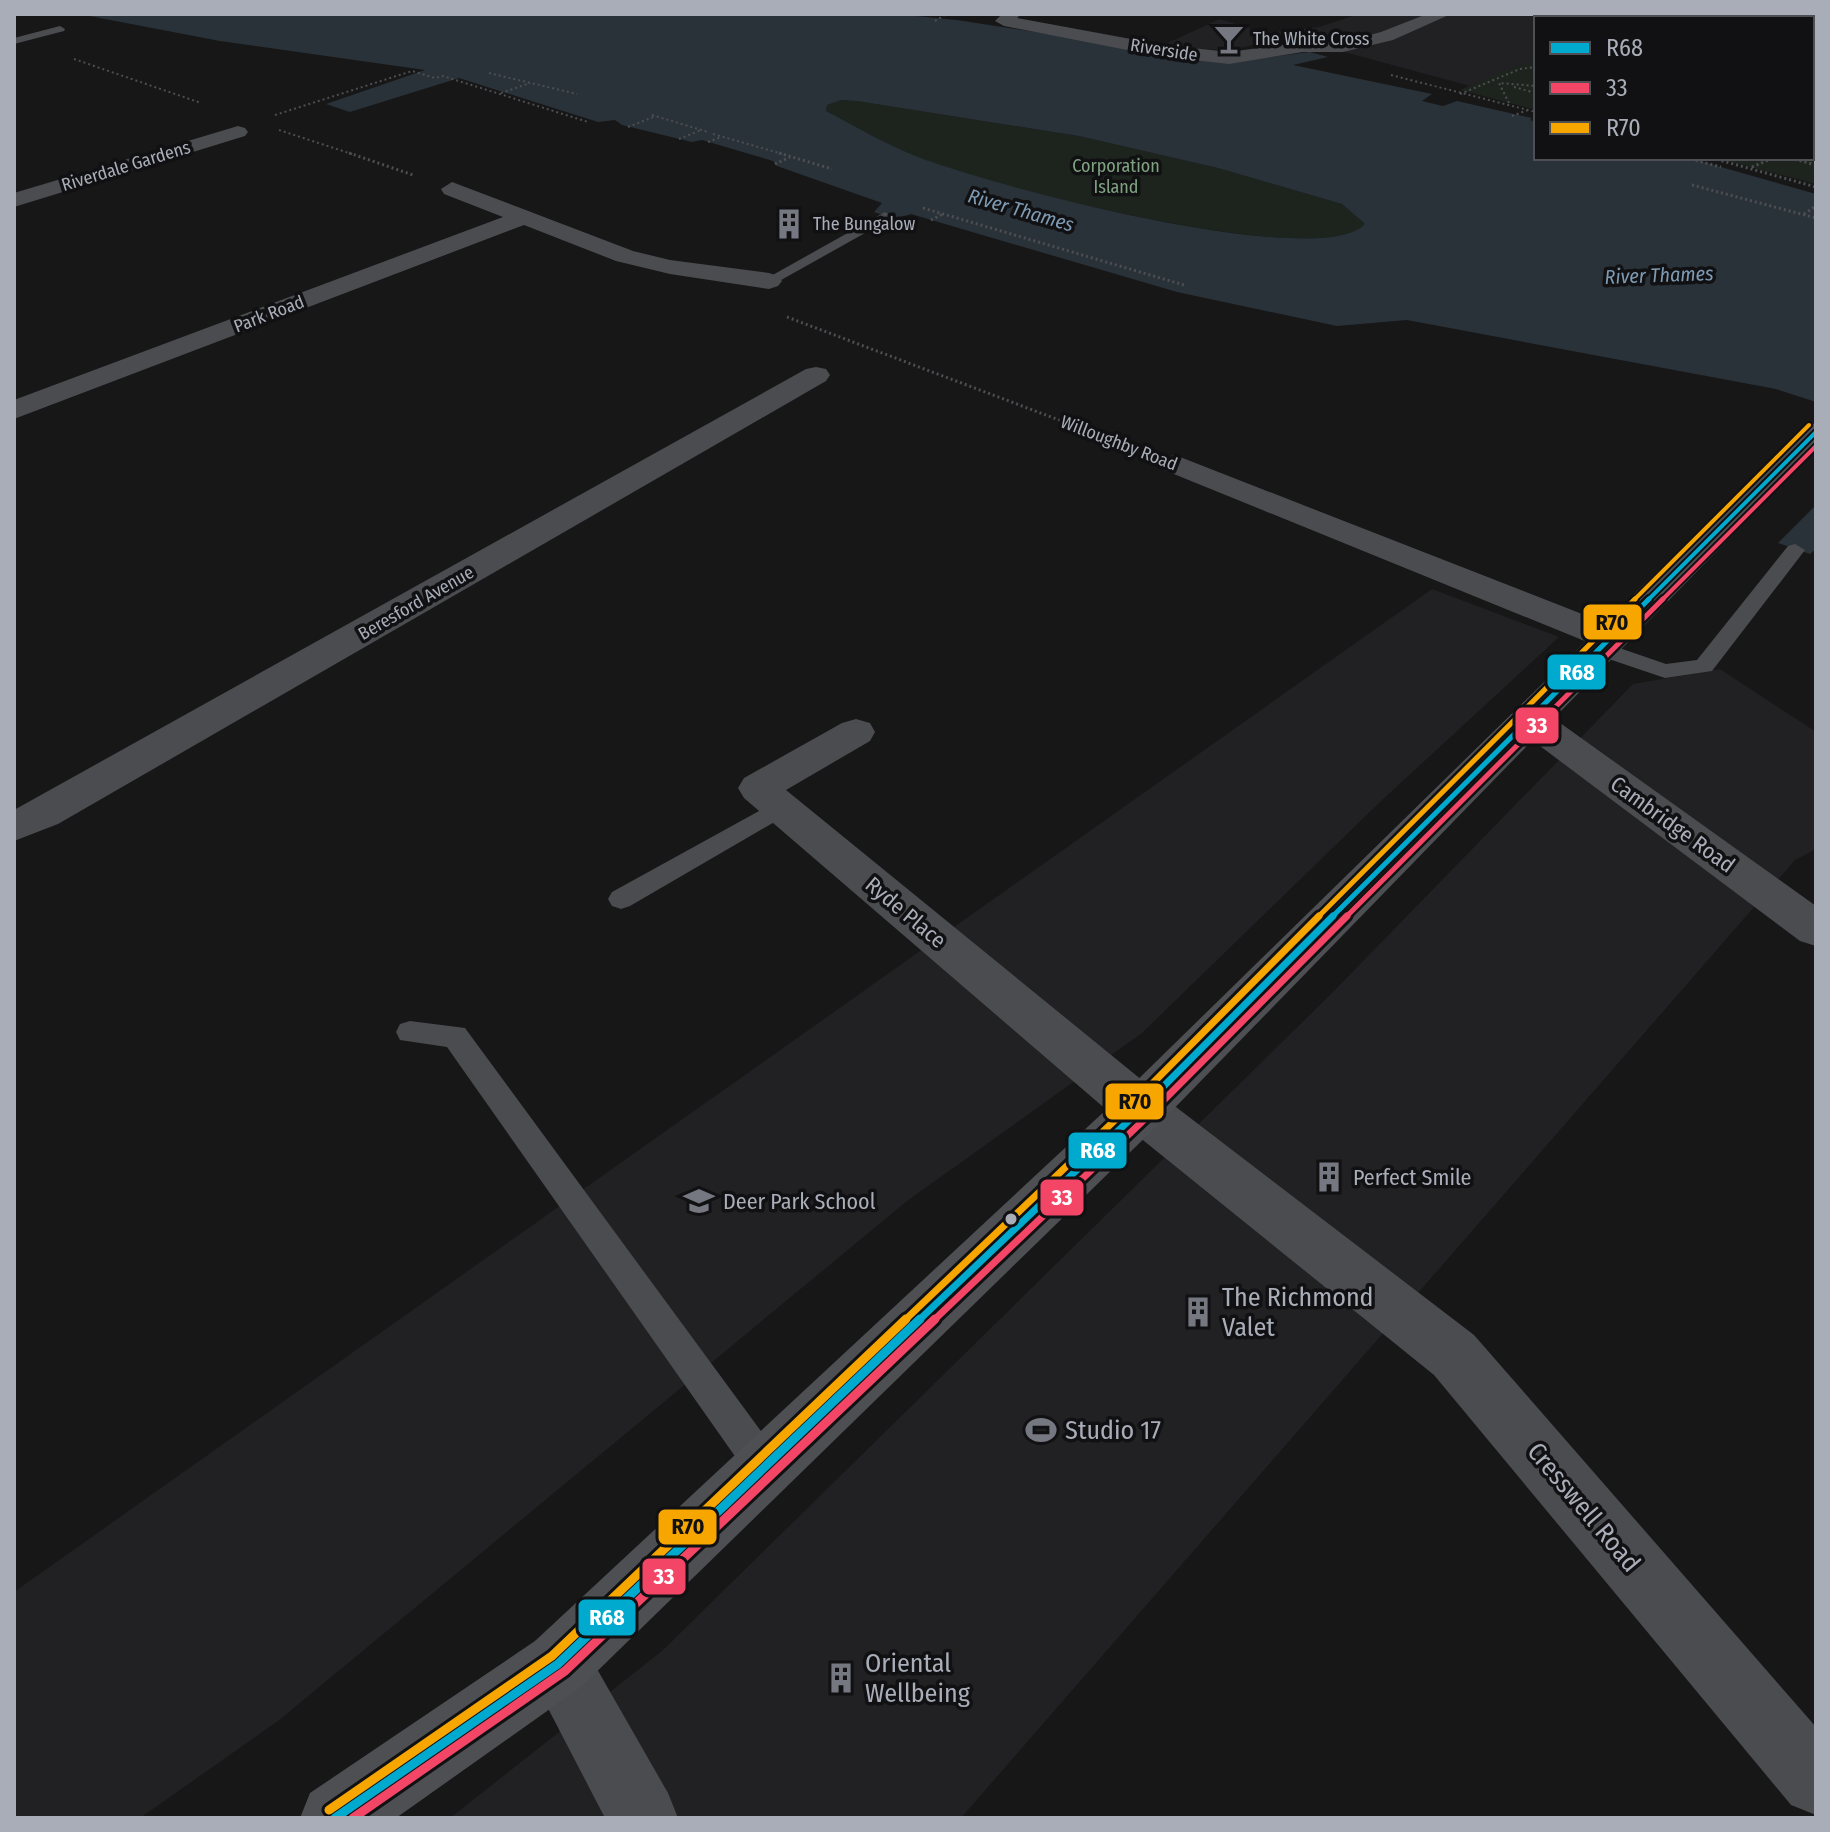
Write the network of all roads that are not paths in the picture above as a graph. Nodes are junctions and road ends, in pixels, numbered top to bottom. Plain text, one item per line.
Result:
1 (1442, 14) edge
2 (1008, 16) edge
3 (60, 29) dead end
4 (14, 41) edge
5 (238, 132) dead end
6 (452, 189) dead end
7 (14, 200) edge
8 (885, 216) dead end
9 (524, 217) junction
10 (769, 281) joint
11 (816, 375) dead end
12 (14, 410) edge
13 (1816, 432) edge
14 (1175, 464) road end
15 (1795, 550) dead end
16 (1605, 643) junction
17 (1529, 719) junction
18 (856, 732) dead end
19 (781, 807) junction
20 (14, 826) edge
21 (621, 899) dead end
22 (1807, 911) edge
23 (410, 1032) dead end
24 (1141, 1109) junction
25 (764, 1466) junction
26 (558, 1664) junction
27 (1816, 1780) edge
28 (335, 1818) edge
29 (643, 1818) edge

1 - 2 street, Riverside
3 - 4 lane
5 - 7 street, Riverdale Gardens
6 - 9 street
8 - 10 lane
9 - 10 street
9 - 12 street, Park Road
11 - 20 street, Beresford Avenue
13 - 16 main road
14 - 16 street, Willoughby Road
15 - 16 lane
16 - 17 main road
17 - 22 street, Cambridge Road
17 - 24 main road
18 - 19 street, Ryde Place
19 - 21 lane
19 - 24 street, Ryde Place
23 - 25 lane
24 - 25 main road
24 - 27 street, Cresswell Road
25 - 26 main road
26 - 28 main road
26 - 29 street

